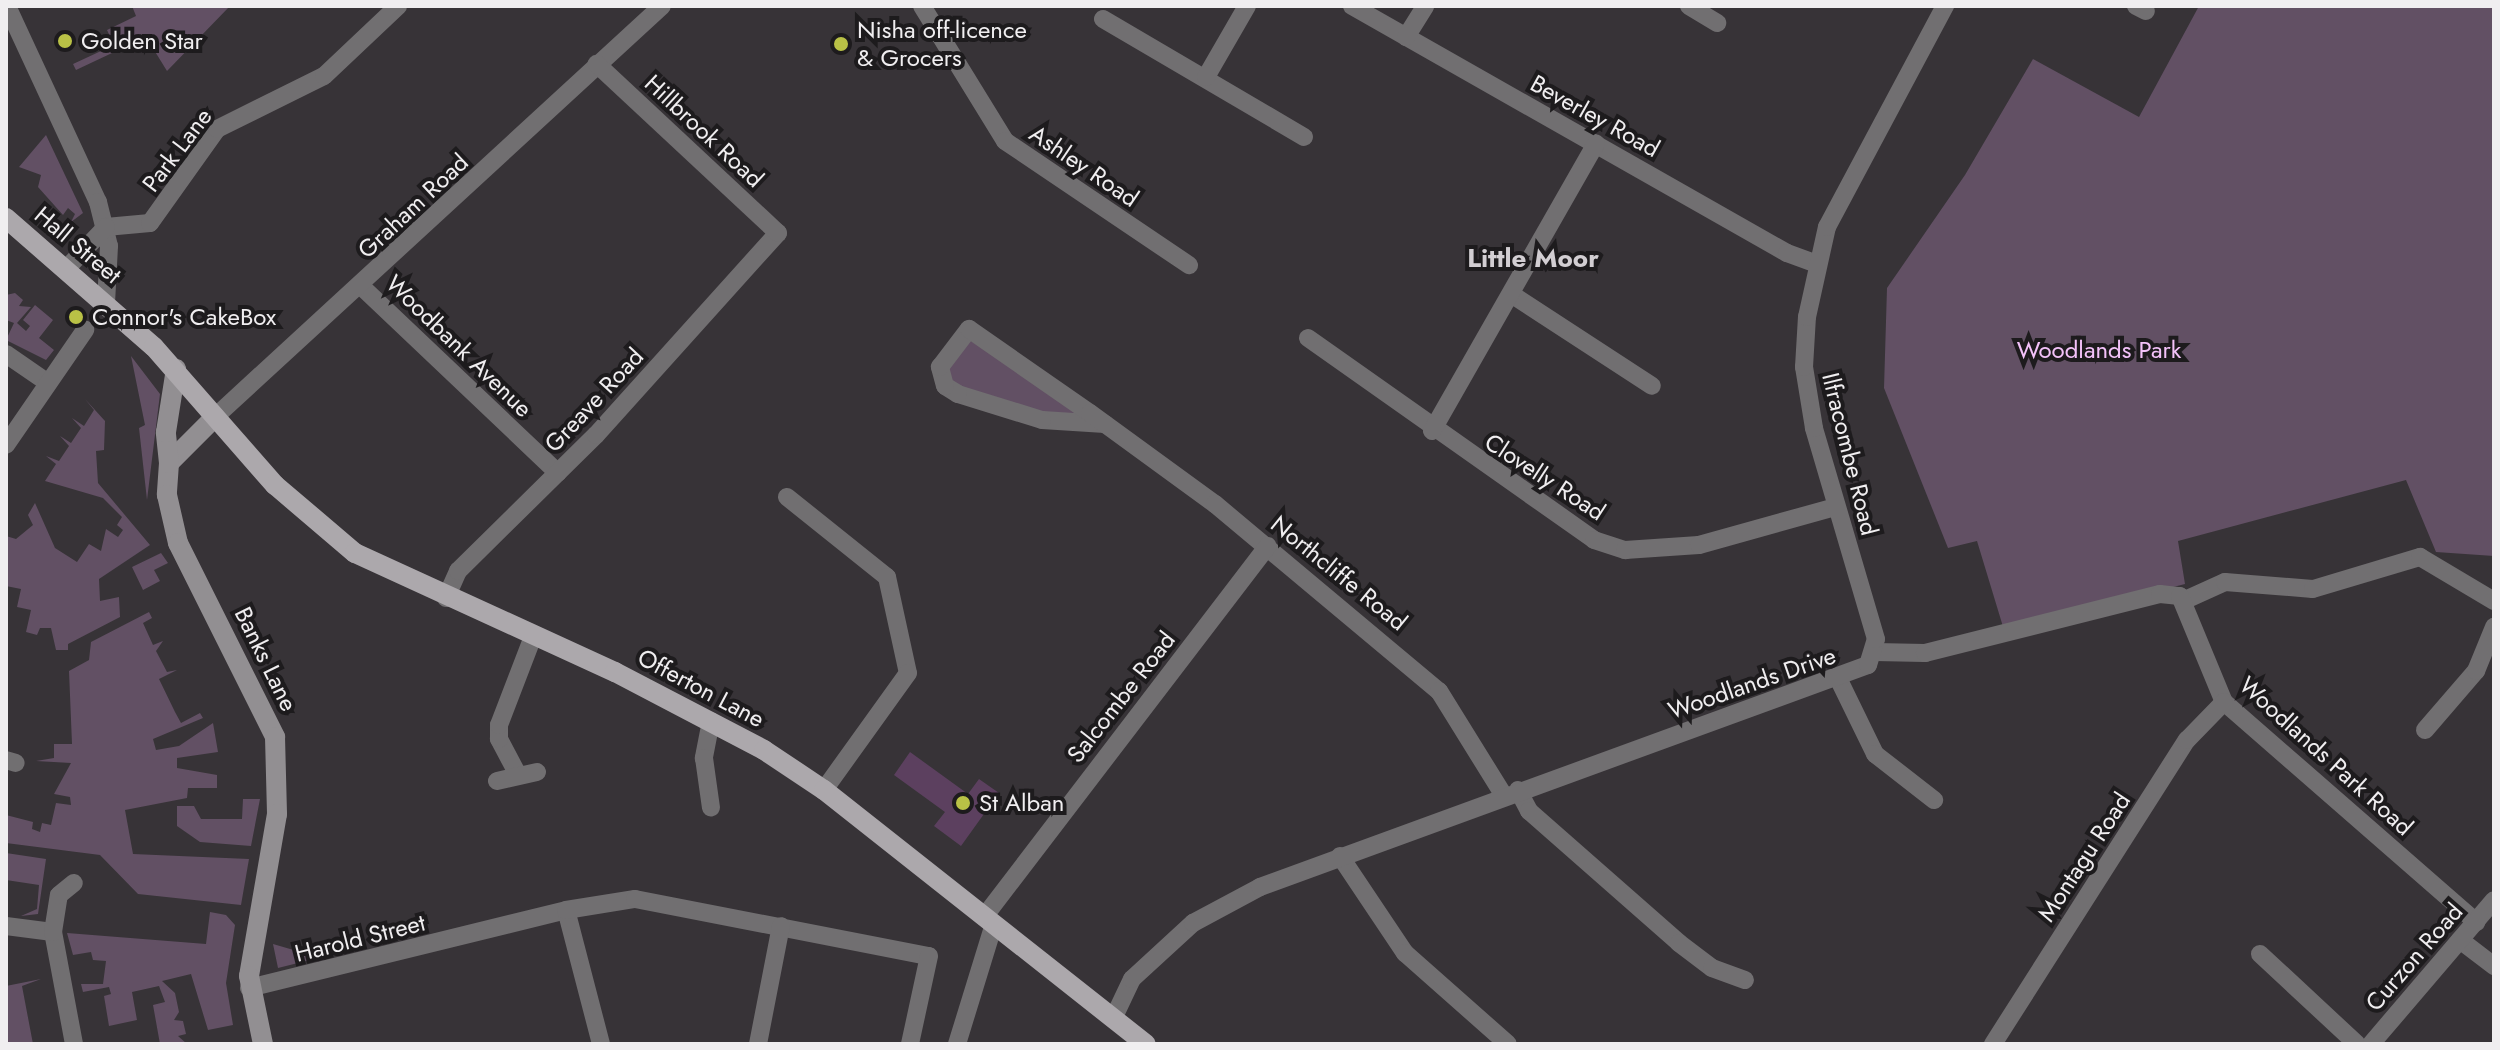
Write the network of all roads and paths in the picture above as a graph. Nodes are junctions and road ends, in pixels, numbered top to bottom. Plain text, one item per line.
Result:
1 (7, 6) edge
2 (398, 6) edge
3 (662, 6) edge
4 (922, 6) edge
5 (1247, 6) edge
6 (1352, 6) edge
7 (1425, 6) edge
8 (1689, 6) edge
9 (1945, 6) edge
10 (1103, 19) dead end
11 (1717, 23) dead end
12 (1406, 37) junction
13 (597, 64) junction
14 (1206, 77) junction
15 (1304, 137) dead end
16 (1596, 144) junction
17 (6, 218) edge
18 (106, 227) junction
19 (778, 233) joint
20 (1817, 264) junction
21 (1189, 265) dead end
22 (66, 269) junction
23 (362, 287) junction
24 (1511, 294) junction
25 (106, 303) junction
26 (85, 330) dead end
27 (1308, 338) dead end
28 (6, 354) edge
29 (176, 369) junction
30 (48, 383) junction
31 (1652, 386) dead end
32 (215, 417) junction
33 (1105, 424) junction
34 (1432, 431) junction
35 (6, 445) edge
36 (169, 463) junction
37 (558, 473) junction
38 (787, 497) dead end
39 (1835, 507) junction
40 (1268, 546) junction
41 (446, 598) junction
42 (2183, 601) junction
43 (2494, 601) edge
44 (2494, 627) edge
45 (534, 634) junction
46 (1875, 652) junction
47 (1838, 678) junction
48 (2224, 702) junction
49 (711, 721) junction
50 (2425, 730) dead end
51 (497, 781) dead end
52 (824, 790) junction
53 (1511, 793) junction
54 (1934, 800) dead end
55 (711, 808) dead end
56 (1340, 856) junction
57 (74, 883) dead end
58 (2494, 900) edge
59 (566, 910) junction
60 (989, 920) junction
61 (2476, 922) junction
62 (6, 926) edge
63 (781, 926) junction
64 (53, 932) junction
65 (2460, 940) junction
66 (2260, 954) dead end
67 (2494, 966) edge
68 (1745, 980) dead end
69 (249, 988) junction
70 (1113, 1019) junction
71 (74, 1044) edge
72 (263, 1044) edge
73 (601, 1044) edge
74 (758, 1044) edge
75 (910, 1044) edge
76 (957, 1044) edge
77 (1146, 1044) edge
78 (1508, 1044) edge
79 (1993, 1044) edge
80 (2357, 1044) edge
81 (2371, 1044) edge

1 - 18 street
2 - 18 street, Park Lane
3 - 13 street, Graham Road
4 - 21 street, Ashley Road
5 - 14 street
6 - 12 street, Beverley Road
7 - 12 street
8 - 11 street
9 - 20 street, Ilfracombe Road
10 - 14 street
12 - 16 street, Beverley Road
13 - 19 street, Hillbrook Road
13 - 23 street, Graham Road
14 - 15 street
16 - 20 street, Beverley Road
16 - 24 street
17 - 22 main road, Hall Street
18 - 22 street
18 - 25 street
19 - 37 street, Greave Road
20 - 39 street, Ilfracombe Road
22 - 25 main road, Hall Street
23 - 32 street, Graham Road
23 - 37 street, Woodbank Avenue
24 - 31 street
24 - 34 street
25 - 29 main road, Hall Street
26 - 30 street
27 - 34 street, Clovelly Road
28 - 30 street
29 - 32 main road, Hall Street
29 - 36 street, Banks Lane
30 - 35 street
32 - 36 street
32 - 41 main road, Offerton Lane
33 - 33 street, Northcliffe Road
33 - 40 street, Northcliffe Road
34 - 39 street, Clovelly Road
36 - 69 street, Banks Lane
37 - 41 street, Greave Road
38 - 52 street
39 - 46 street, Ilfracombe Road
40 - 53 street, Northcliffe Road
40 - 60 street, Salcombe Road
41 - 45 main road, Offerton Lane
42 - 43 street
42 - 46 street
42 - 48 street, Woodlands Park Road
44 - 50 street
45 - 49 main road, Offerton Lane
45 - 51 street
46 - 47 street, Woodlands Drive
47 - 53 street, Woodlands Drive
47 - 54 street
48 - 61 street, Woodlands Park Road
48 - 79 street, Montagu Road
49 - 52 main road, Offerton Lane
49 - 55 street
52 - 60 main road, Offerton Lane
53 - 56 street, Woodlands Drive
53 - 68 street, Northcliffe Road
56 - 70 street, Woodlands Drive
56 - 78 street
57 - 64 street
58 - 61 street, Curzon Road
59 - 63 street, Harold Street
59 - 69 street, Harold Street
59 - 73 street
60 - 70 main road, Offerton Lane
60 - 76 street
61 - 65 street, Curzon Road
62 - 64 street
63 - 74 street
63 - 75 street, Harold Street
64 - 71 street
65 - 67 street
65 - 81 street, Curzon Road
66 - 80 street
69 - 72 street, Banks Lane
70 - 77 main road, Offerton Lane

